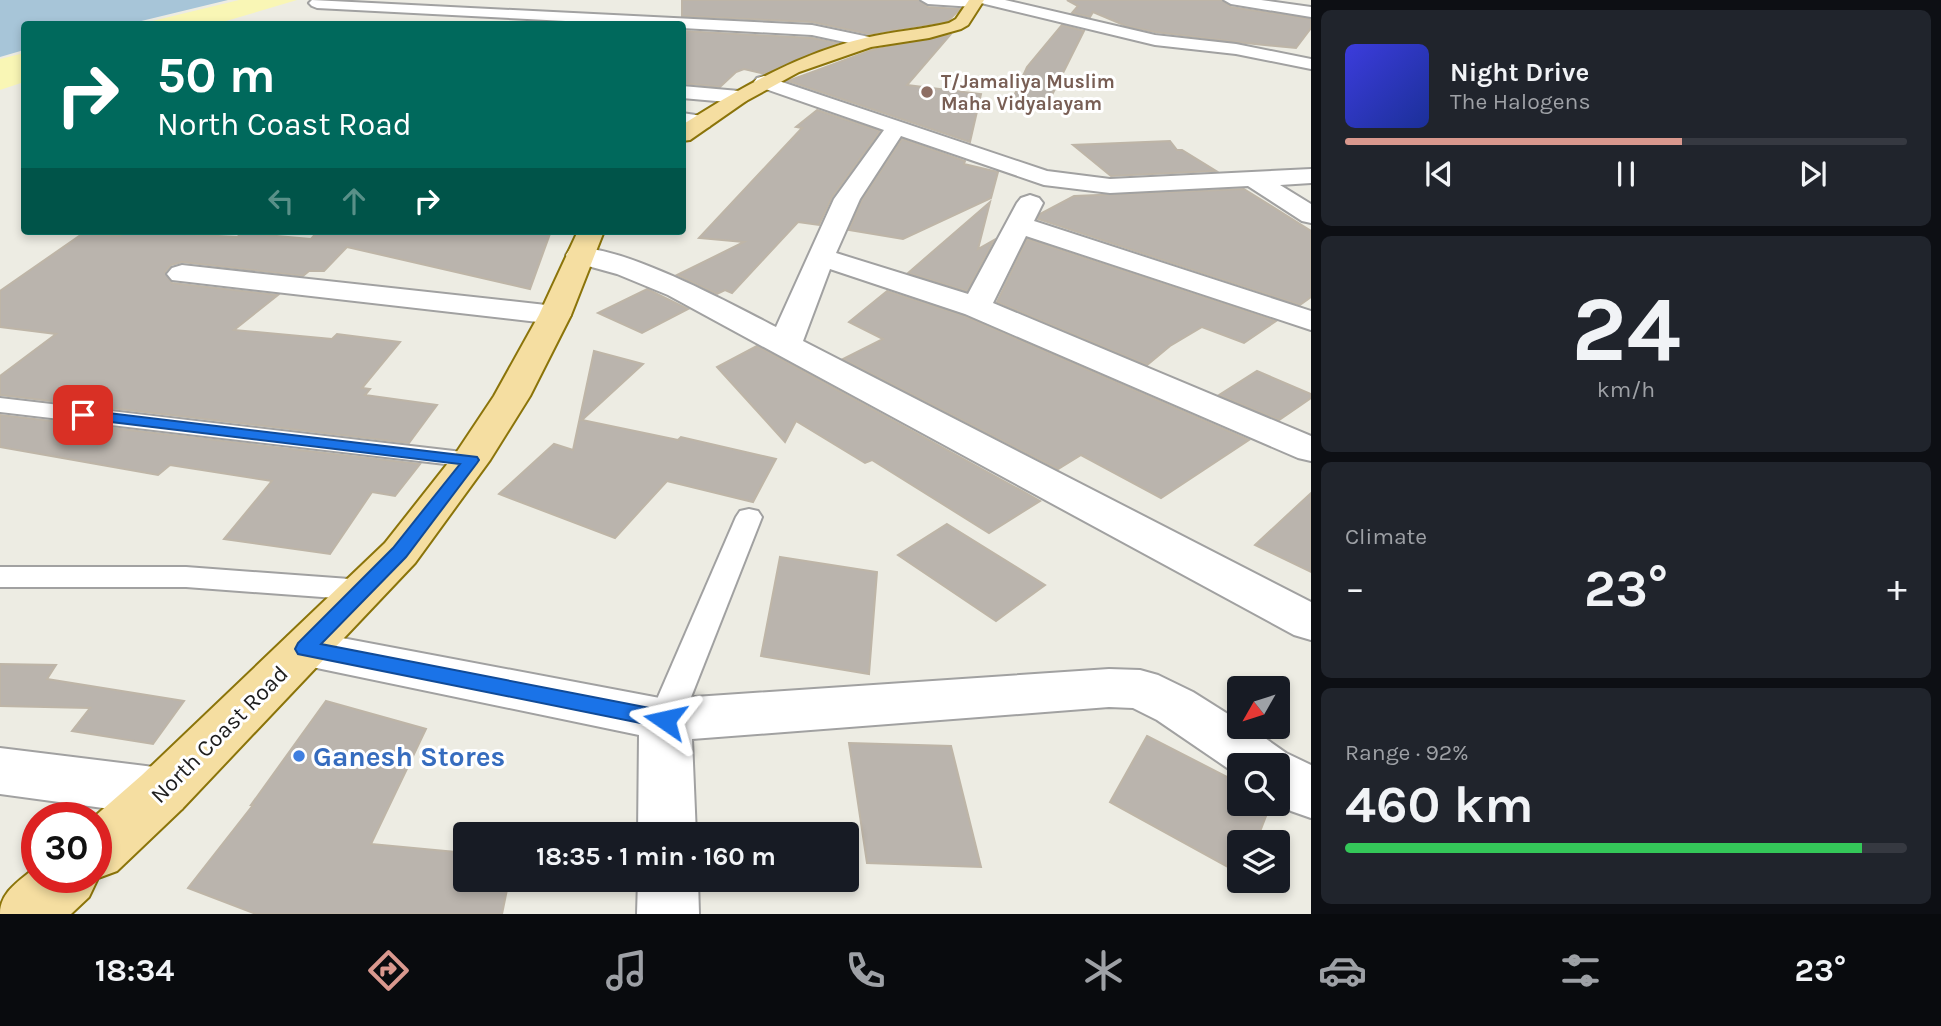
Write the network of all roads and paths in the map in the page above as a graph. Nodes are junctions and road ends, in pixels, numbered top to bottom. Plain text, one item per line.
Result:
1 (520, 0) edge
2 (928, 0) edge
3 (1231, 0) edge
4 (979, 1) edge
5 (317, 2) dead end
6 (399, 3) edge
7 (621, 6) dead end
8 (736, 8) dead end
9 (1311, 12) edge
10 (502, 13) junction
11 (365, 21) edge
12 (488, 21) edge
13 (593, 21) edge
14 (605, 21) edge
15 (686, 24) edge
16 (725, 25) junction
17 (868, 41) junction
18 (708, 46) dead end
19 (1311, 64) edge
20 (764, 82) junction
21 (686, 92) edge
22 (738, 97) junction
23 (692, 121) edge
24 (897, 127) junction
25 (1311, 176) edge
26 (1044, 178) junction
27 (1253, 179) junction
28 (1311, 215) edge
29 (1019, 225) junction
30 (585, 243) edge
31 (820, 257) junction
32 (182, 274) dead end
33 (976, 307) junction
34 (555, 315) junction
35 (1311, 321) edge
36 (786, 345) junction
37 (0, 405) edge
38 (1311, 450) edge
39 (471, 460) junction
40 (749, 517) dead end
41 (0, 577) edge
42 (363, 590) junction
43 (1311, 623) edge
44 (305, 649) junction
45 (665, 720) junction
46 (1247, 753) edge
47 (0, 771) edge
48 (1290, 780) edge
49 (162, 792) junction
50 (1311, 794) edge
51 (667, 822) edge
52 (112, 837) edge
53 (668, 892) edge
54 (50, 893) edge
55 (27, 914) edge
56 (668, 914) edge

1 - 10 street
2 - 4 street
3 - 9 street
4 - 17 main road
4 - 19 street
5 - 6 street
6 - 10 street
6 - 11 street
7 - 14 street
8 - 16 street
10 - 12 street
10 - 13 street
15 - 16 street
16 - 17 street
16 - 18 street
17 - 20 main road
20 - 22 main road
20 - 24 street
21 - 22 street
22 - 23 main road
24 - 26 street
24 - 31 street
25 - 27 street
26 - 27 street
26 - 29 street
27 - 28 street
29 - 33 street
29 - 35 street
30 - 34 main road, North Coast Road
30 - 36 street
31 - 33 street
31 - 36 street
32 - 34 street
33 - 38 street
34 - 39 main road, North Coast Road
36 - 43 street
37 - 39 lane
39 - 42 main road, North Coast Road
40 - 45 lane
41 - 42 lane
42 - 44 main road, North Coast Road
44 - 45 street
44 - 49 main road, North Coast Road
45 - 46 street
45 - 51 street
47 - 49 street
48 - 50 street
49 - 52 main road, North Coast Road
53 - 56 street
54 - 55 main road

